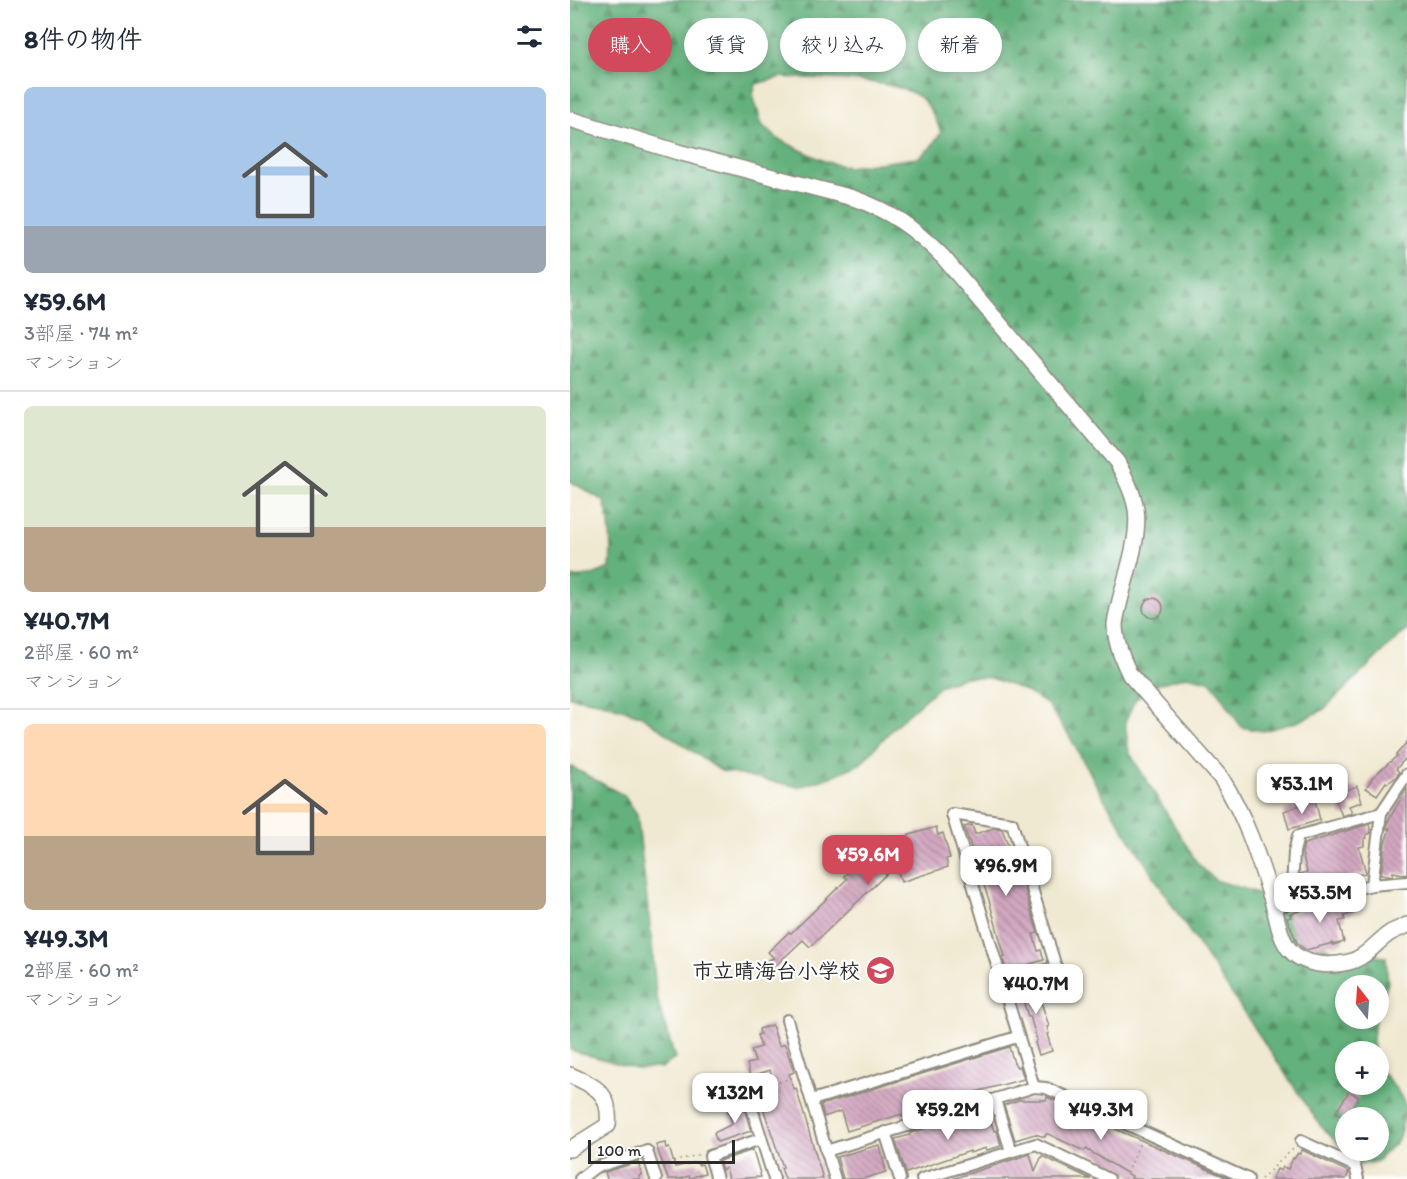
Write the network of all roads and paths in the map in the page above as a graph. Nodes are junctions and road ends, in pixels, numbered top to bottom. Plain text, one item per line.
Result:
1 (570, 119) edge
2 (1407, 774) edge
3 (1380, 813) junction
4 (1407, 882) edge
5 (1372, 885) junction
6 (1291, 904) junction
7 (1275, 907) junction
8 (1407, 925) edge
9 (1002, 982) junction
10 (787, 1020) dead end
11 (1017, 1037) junction
12 (803, 1074) junction
13 (570, 1075) edge
14 (1034, 1087) junction
15 (747, 1092) joint
16 (812, 1100) junction
17 (995, 1100) junction
18 (885, 1132) junction
19 (1143, 1132) junction
20 (761, 1139) junction
21 (1301, 1141) joint
22 (570, 1149) edge
23 (826, 1151) junction
24 (1011, 1151) junction
25 (710, 1156) junction
26 (655, 1173) edge
27 (596, 1174) edge
28 (1243, 1178) edge
29 (580, 1179) edge
30 (717, 1179) edge
31 (774, 1179) edge
32 (835, 1179) edge
33 (900, 1179) edge
34 (922, 1179) edge
35 (1109, 1179) edge
36 (1125, 1179) edge
37 (1261, 1179) edge
38 (1358, 1179) edge

1 - 7 street
2 - 3 street
3 - 5 street
3 - 6 street
4 - 5 street
5 - 6 street
6 - 7 street
7 - 8 street
9 - 9 street
9 - 11 street
10 - 12 street
11 - 14 street
11 - 16 street
12 - 15 path
12 - 16 street
13 - 22 street
14 - 17 street
14 - 19 street
15 - 20 street
16 - 23 street
17 - 18 street
17 - 24 street
18 - 23 street
18 - 33 street
19 - 28 street
19 - 36 path
20 - 25 street
20 - 31 street
21 - 37 path
21 - 38 street
23 - 32 street
24 - 34 street
24 - 35 street
25 - 26 path
25 - 30 street
26 - 27 street
27 - 29 street

